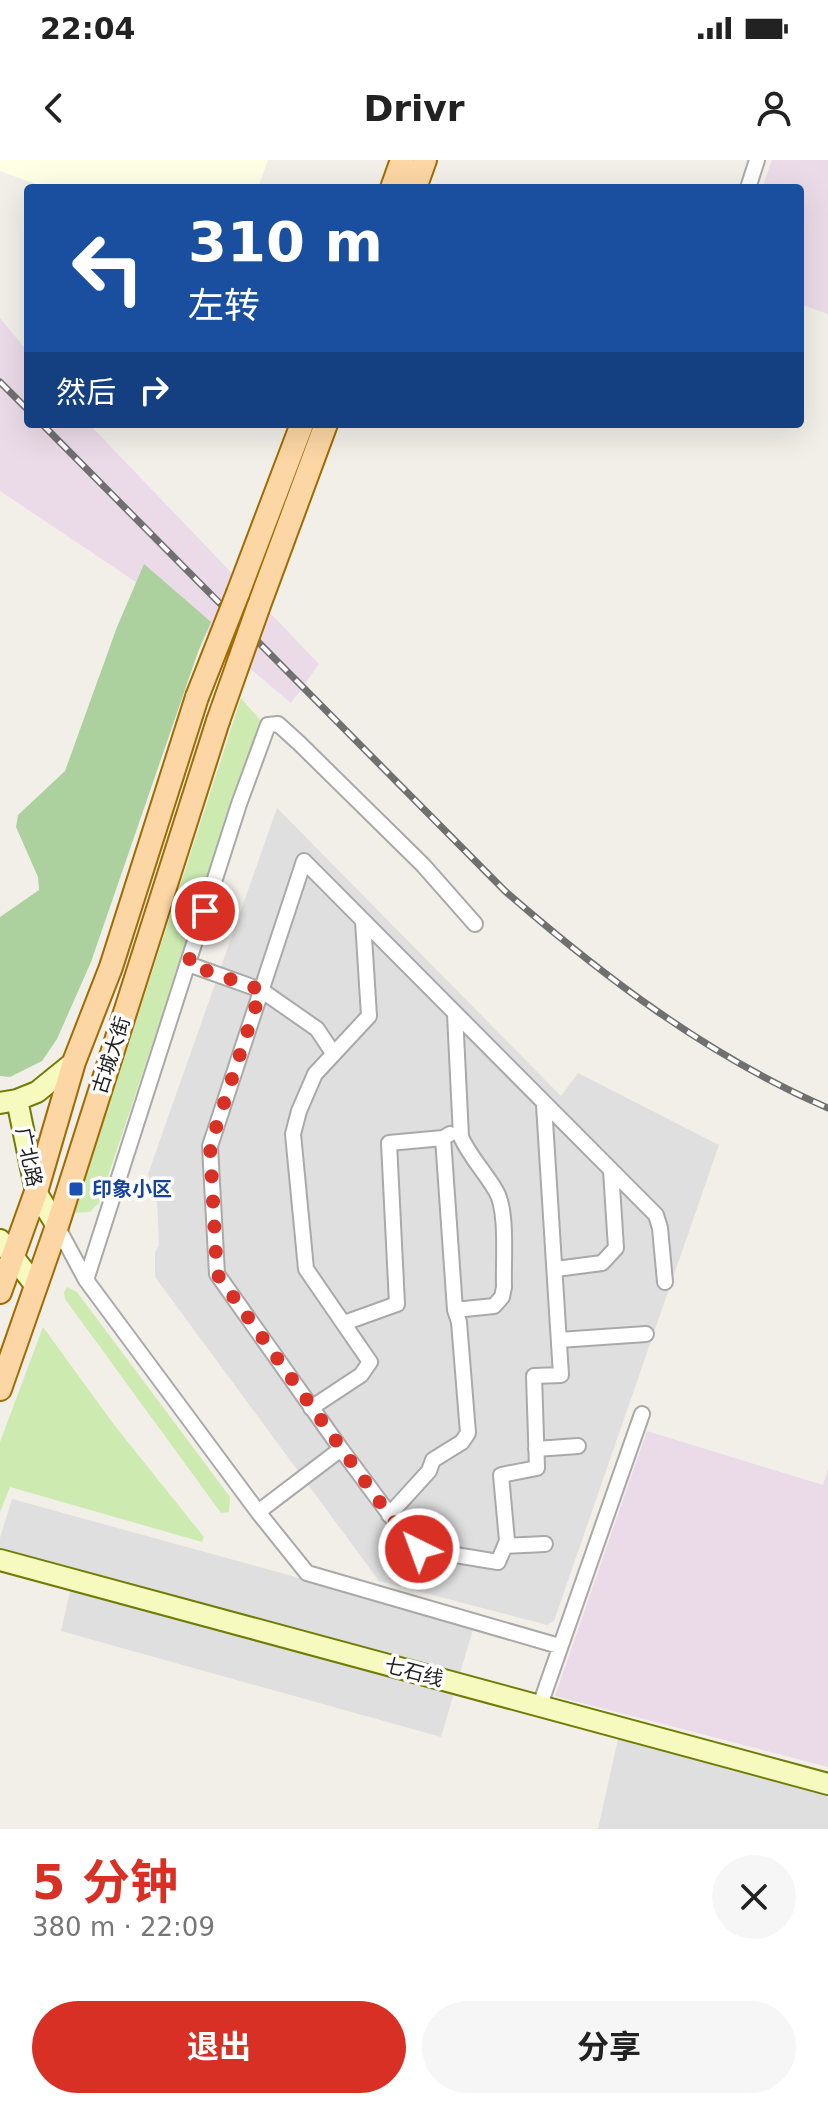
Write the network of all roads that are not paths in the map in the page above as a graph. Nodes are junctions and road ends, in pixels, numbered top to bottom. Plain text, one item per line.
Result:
1 (402, 160) edge
2 (425, 160) edge
3 (757, 160) edge
4 (393, 184) edge
5 (416, 184) edge
6 (749, 184) edge
7 (300, 428) edge
8 (325, 428) edge
9 (363, 921) junction
10 (475, 924) dead end
11 (188, 964) junction
12 (261, 990) junction
13 (455, 1014) junction
14 (333, 1053) junction
15 (74, 1062) junction
16 (8, 1102) edge
17 (544, 1105) junction
18 (461, 1127) junction
19 (443, 1138) junction
20 (611, 1171) junction
21 (36, 1192) junction
22 (57, 1226) junction
23 (6, 1249) edge
24 (556, 1269) junction
25 (86, 1280) junction
26 (665, 1282) dead end
27 (36, 1286) junction
28 (0, 1292) edge
29 (455, 1310) junction
30 (344, 1323) junction
31 (646, 1334) dead end
32 (559, 1340) junction
33 (0, 1389) edge
34 (311, 1408) junction
35 (642, 1414) dead end
36 (578, 1446) dead end
37 (341, 1449) junction
38 (536, 1449) junction
39 (258, 1512) junction
40 (389, 1515) junction
41 (545, 1544) dead end
42 (505, 1546) junction
43 (0, 1560) edge
44 (559, 1646) junction
45 (540, 1705) junction
46 (828, 1784) edge

1 - 4 main road
2 - 5 main road
3 - 6 street
7 - 15 main road, 古城大街, bridge
8 - 22 main road, 古城大街, bridge
9 - 12 street
9 - 13 street
9 - 14 street
10 - 11 street
11 - 12 street
11 - 25 street
12 - 14 street
12 - 34 street
13 - 17 street
13 - 18 street
14 - 30 street
15 - 16 street
15 - 21 main road, 古城大街
16 - 21 street, 广北路
17 - 20 street
17 - 24 street
18 - 19 street
18 - 29 street
19 - 29 street
19 - 30 street
20 - 24 street
20 - 26 street
21 - 22 street, 广北路
21 - 23 main road, 古城大街
22 - 25 street
22 - 27 main road, 古城大街
23 - 27 street
23 - 28 main road, 古城大街
24 - 32 street
25 - 39 street
27 - 33 main road, 古城大街
29 - 40 street
30 - 34 street
31 - 32 street
32 - 38 street
34 - 37 street
35 - 44 street
36 - 38 street
37 - 39 street
37 - 40 street
38 - 42 street
39 - 44 street
40 - 42 street
41 - 42 street
43 - 45 street, 七石线
44 - 45 street
45 - 46 street, 七石线

